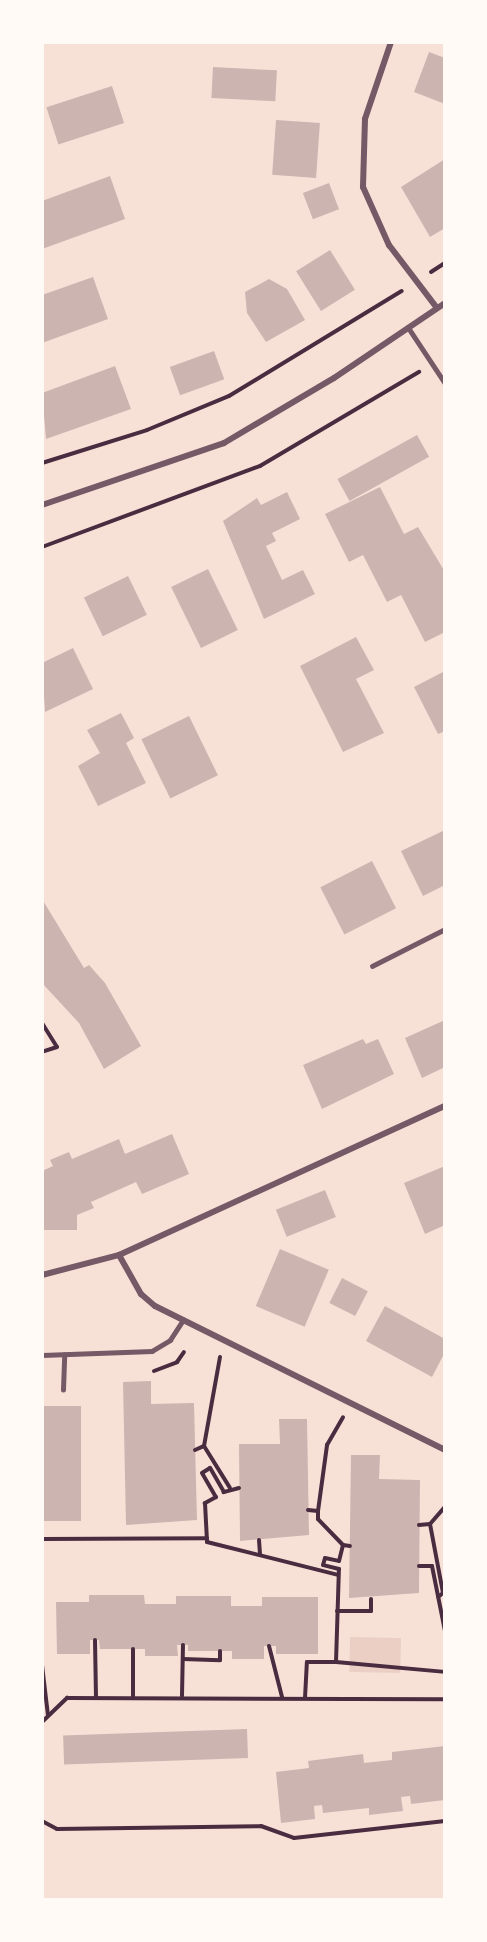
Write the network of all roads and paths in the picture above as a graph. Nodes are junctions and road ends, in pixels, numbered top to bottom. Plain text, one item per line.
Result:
1 (392, 42) edge
2 (445, 263) edge
3 (417, 281) junction
4 (445, 303) edge
5 (437, 308) junction
6 (408, 327) junction
7 (434, 363) junction
8 (445, 383) edge
9 (42, 463) edge
10 (42, 505) edge
11 (42, 547) edge
12 (445, 929) edge
13 (372, 966) dead end
14 (42, 1023) edge
15 (42, 1052) edge
16 (445, 1106) edge
17 (119, 1255) junction
18 (42, 1275) edge
19 (183, 1320) junction
20 (223, 1340) junction
21 (42, 1355) edge
22 (64, 1355) junction
23 (63, 1390) dead end
24 (352, 1403) junction
25 (204, 1446) junction
26 (445, 1449) edge
27 (195, 1450) dead end
28 (196, 1476) dead end
29 (204, 1476) junction
30 (230, 1488) junction
31 (239, 1488) dead end
32 (445, 1507) edge
33 (309, 1510) dead end
34 (318, 1510) junction
35 (430, 1524) junction
36 (419, 1525) dead end
37 (207, 1538) junction
38 (42, 1539) edge
39 (259, 1540) dead end
40 (343, 1545) junction
41 (350, 1546) dead end
42 (260, 1555) junction
43 (419, 1566) dead end
44 (338, 1575) junction
45 (438, 1597) junction
46 (371, 1599) dead end
47 (337, 1611) junction
48 (445, 1631) edge
49 (95, 1640) dead end
50 (183, 1645) dead end
51 (269, 1646) dead end
52 (133, 1649) dead end
53 (220, 1651) dead end
54 (183, 1659) junction
55 (336, 1662) junction
56 (42, 1665) edge
57 (445, 1672) edge
58 (182, 1696) junction
59 (133, 1697) junction
60 (96, 1698) junction
61 (282, 1698) junction
62 (305, 1698) junction
63 (445, 1699) edge
64 (49, 1716) junction
65 (42, 1722) edge
66 (42, 1821) edge
67 (445, 1821) edge

1 - 3 street
2 - 3 path
3 - 5 street
3 - 9 path
4 - 5 street
5 - 6 street
6 - 7 lane
6 - 10 street
7 - 8 lane
7 - 11 path
12 - 13 lane
14 - 15 path
16 - 17 street
17 - 18 street
17 - 19 street
19 - 20 street
19 - 22 lane
20 - 24 street
20 - 25 path
21 - 22 lane
22 - 23 lane
24 - 26 street
24 - 34 path
25 - 27 path
25 - 30 path
28 - 29 path
29 - 30 path
29 - 37 path
30 - 31 path
32 - 35 path
33 - 34 path
34 - 40 path
35 - 36 path
35 - 45 path
37 - 38 path
37 - 42 path
39 - 42 path
40 - 41 path
40 - 44 path
42 - 44 path
43 - 45 path
44 - 47 path
45 - 48 path
46 - 47 path
47 - 55 path
49 - 60 path
50 - 54 path
51 - 61 path
52 - 59 path
53 - 54 path
54 - 58 path
55 - 57 path
55 - 62 path
56 - 64 path
58 - 59 path
58 - 61 path
59 - 60 path
60 - 64 path
61 - 62 path
62 - 63 path
64 - 65 path
66 - 67 path

